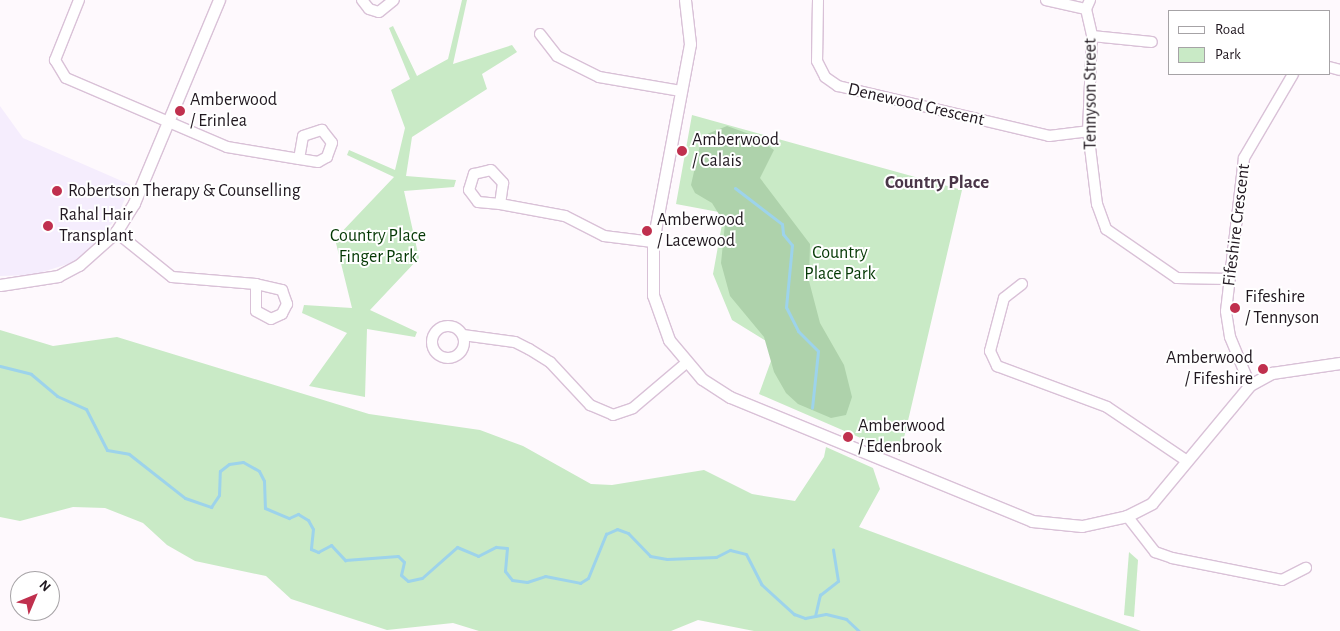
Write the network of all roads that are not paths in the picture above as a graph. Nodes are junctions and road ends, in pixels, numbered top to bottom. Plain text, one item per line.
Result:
1 (79, 0) edge
2 (219, 0) edge
3 (359, 0) edge
4 (394, 0) edge
5 (685, 0) edge
6 (818, 0) edge
7 (1046, 0) edge
8 (1088, 4) edge
9 (540, 34) dead end
10 (1092, 36) junction
11 (1152, 42) dead end
12 (1292, 75) edge
13 (681, 92) junction
14 (169, 122) junction
15 (1088, 131) junction
16 (299, 159) dead end
17 (500, 204) dead end
18 (116, 232) junction
19 (653, 242) junction
20 (1229, 279) junction
21 (256, 284) dead end
22 (1022, 284) dead end
23 (0, 285) edge
24 (463, 335) dead end
25 (686, 363) junction
26 (1340, 363) edge
27 (1250, 385) junction
28 (1188, 461) junction
29 (1127, 516) junction
30 (1306, 568) dead end

1 - 14 street
2 - 14 street
3 - 4 street
5 - 13 street
6 - 15 street, Denewood Crescent
7 - 8 street
8 - 10 street, Tennyson Street
9 - 13 street
10 - 11 street
10 - 15 street, Tennyson Street
12 - 20 street, Fifeshire Crescent
13 - 19 street
14 - 16 street
14 - 18 street
15 - 20 street, Tennyson Street
17 - 19 street
18 - 21 street
18 - 23 street
19 - 25 street
20 - 27 street, Fifeshire Crescent
22 - 28 street
24 - 25 street
25 - 29 street
26 - 27 street
27 - 28 street
28 - 29 street
29 - 30 street

